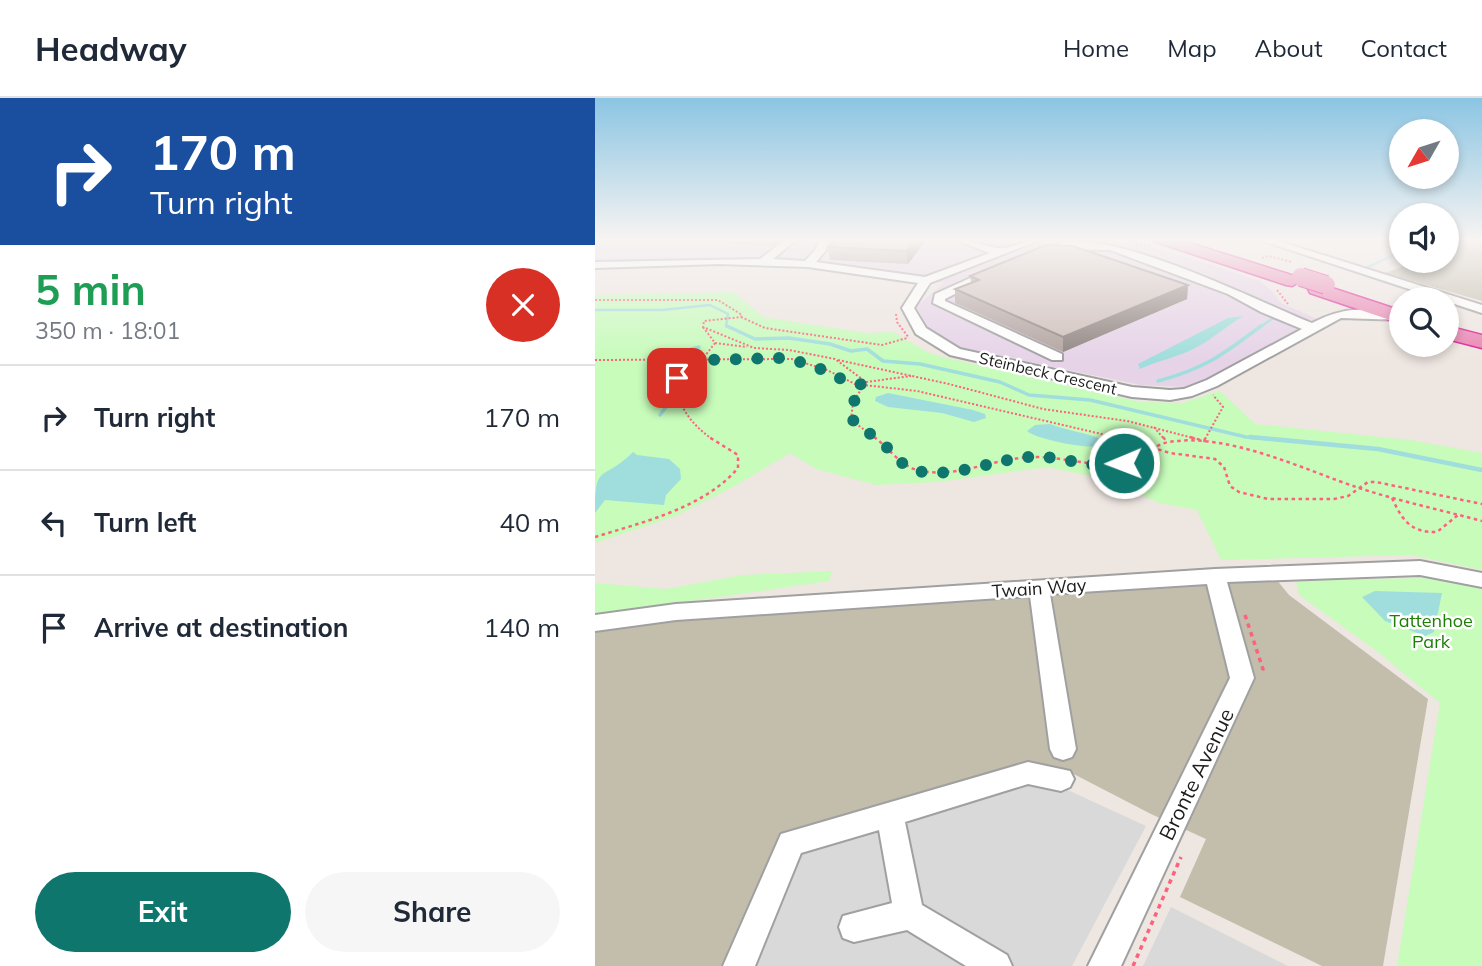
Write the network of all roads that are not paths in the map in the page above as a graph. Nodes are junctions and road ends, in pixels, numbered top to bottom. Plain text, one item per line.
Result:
1 (916, 280) edge
2 (930, 280) edge
3 (976, 280) edge
4 (1201, 280) edge
5 (1298, 280) edge
6 (1389, 280) edge
7 (926, 281) junction
8 (1330, 296) junction
9 (1389, 307) edge
10 (1482, 309) edge
11 (1389, 314) edge
12 (1459, 327) edge
13 (1315, 329) junction
14 (1482, 334) edge
15 (1459, 335) edge
16 (1482, 342) edge
17 (1057, 357) dead end
18 (1215, 576) junction
19 (1482, 580) edge
20 (1039, 588) junction
21 (595, 623) edge
22 (1063, 749) dead end
23 (1061, 779) dead end
24 (890, 815) junction
25 (909, 914) junction
26 (854, 927) dead end
27 (739, 966) edge
28 (996, 966) edge
29 (1104, 966) edge

1 - 7 street
2 - 7 street
3 - 17 street
4 - 13 street
5 - 8 highway
6 - 10 street
7 - 13 street, Steinbeck Crescent
8 - 9 highway
8 - 11 highway
8 - 13 street, Steinbeck Crescent
12 - 14 highway
15 - 16 highway
18 - 19 street, Twain Way
18 - 20 street, Twain Way
18 - 29 street, Bronte Avenue
20 - 21 street, Twain Way
20 - 22 street
23 - 24 street
24 - 25 street
24 - 27 street
25 - 26 street
25 - 28 street

